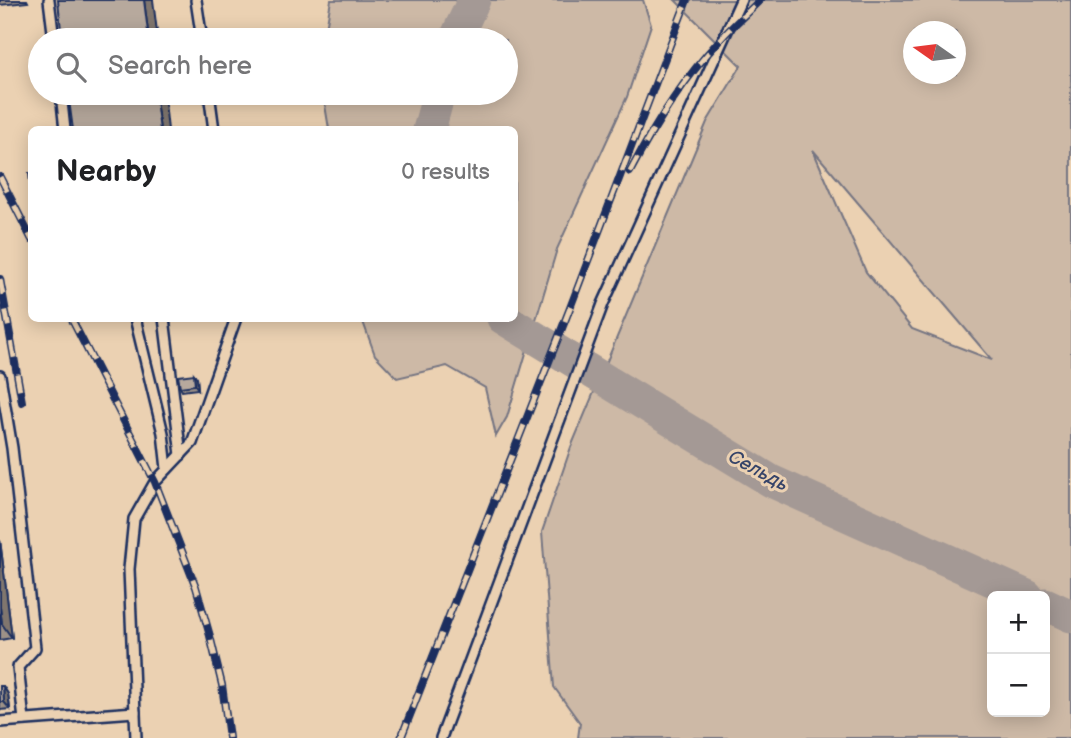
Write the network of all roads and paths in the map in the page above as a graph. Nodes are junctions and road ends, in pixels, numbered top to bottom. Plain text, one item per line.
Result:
1 (49, 0) edge
2 (197, 0) edge
3 (741, 0) edge
4 (52, 28) edge
5 (200, 28) edge
6 (62, 105) edge
7 (211, 105) edge
8 (65, 126) edge
9 (213, 126) edge
10 (136, 322) edge
11 (164, 322) edge
12 (235, 322) edge
13 (0, 376) edge
14 (181, 455) junction
15 (167, 469) junction
16 (135, 712) junction
17 (24, 720) junction
18 (0, 722) edge
19 (136, 738) edge
20 (441, 738) edge

1 - 4 lane
2 - 5 lane
3 - 20 lane
6 - 8 lane
7 - 9 lane
10 - 15 lane
11 - 14 lane
12 - 14 lane
13 - 17 lane
14 - 15 lane
15 - 16 lane
16 - 17 lane
16 - 19 lane
17 - 18 lane

